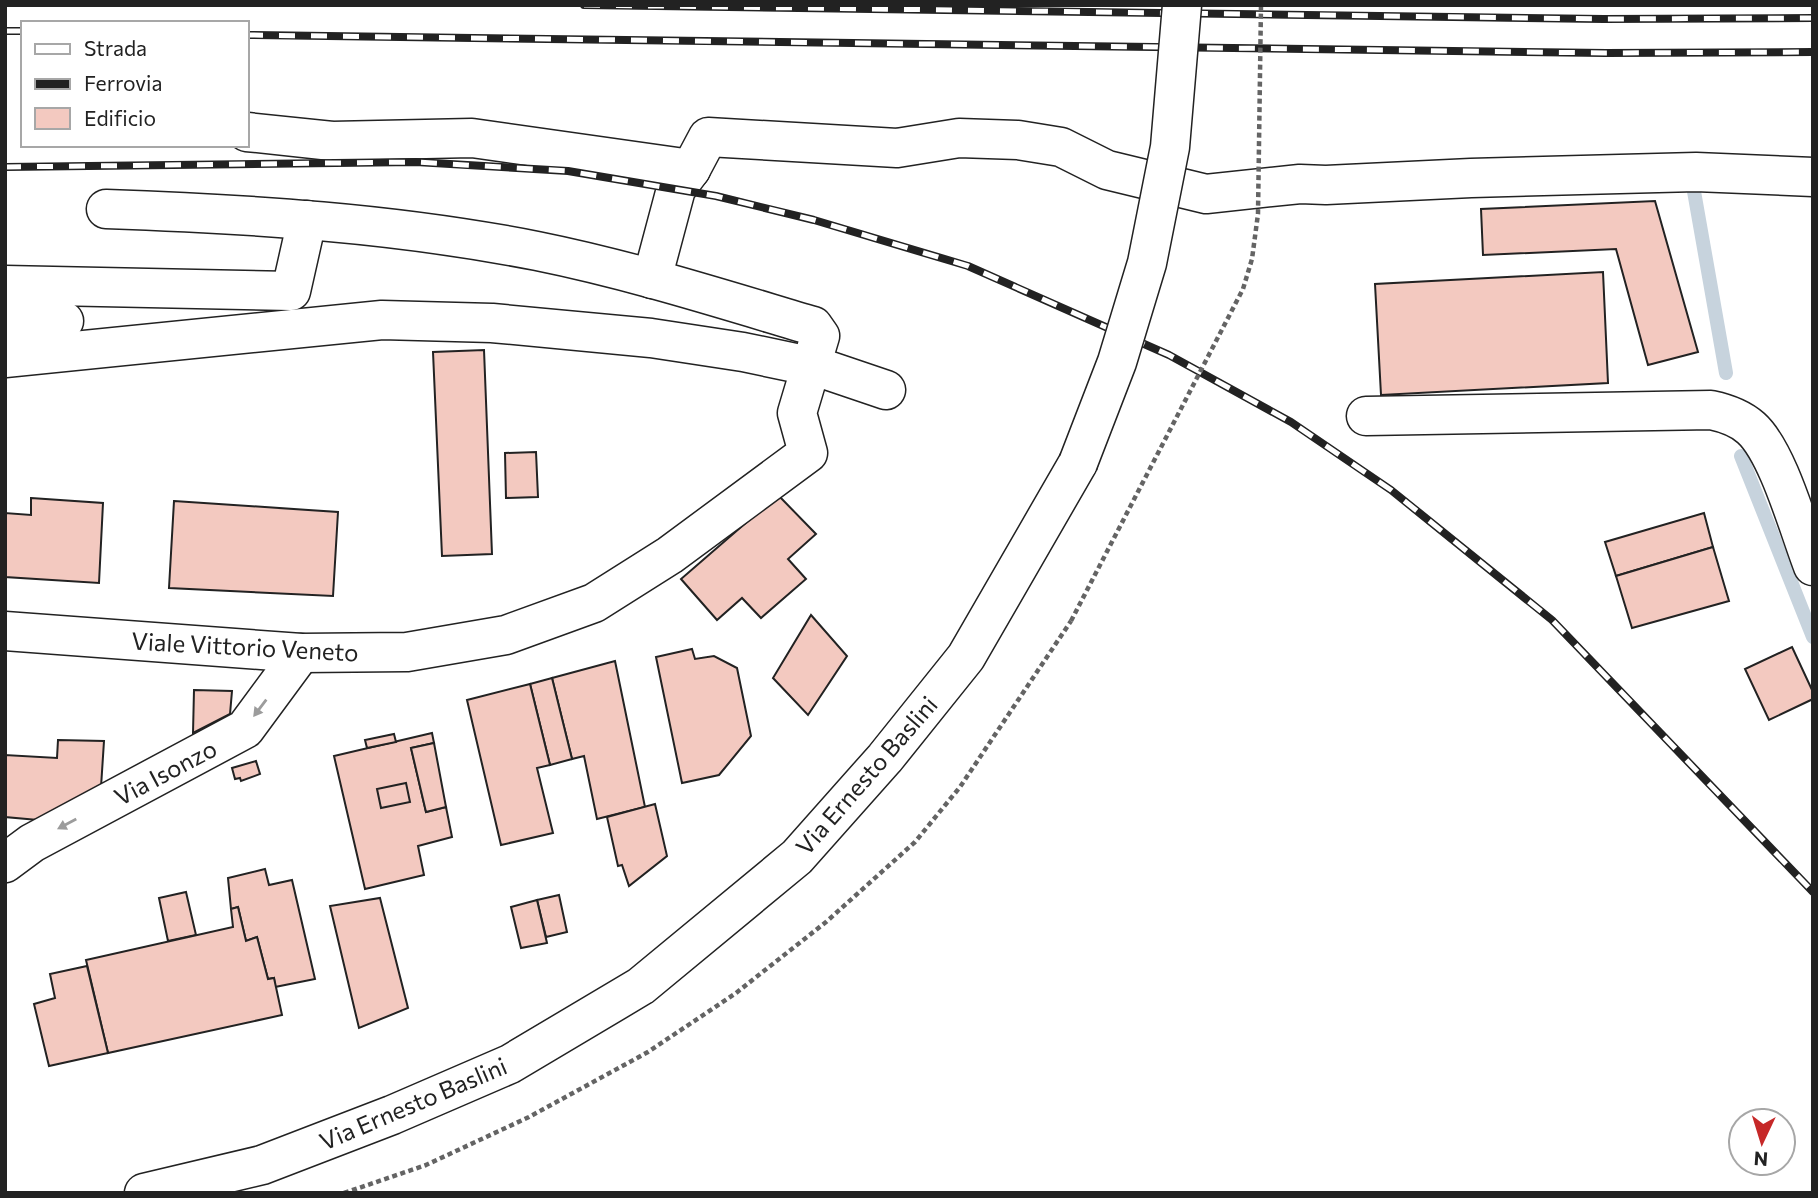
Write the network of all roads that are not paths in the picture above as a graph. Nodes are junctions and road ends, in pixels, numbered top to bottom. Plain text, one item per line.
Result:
1 (1182, 5) edge
2 (248, 132) edge
3 (691, 169) junction
4 (1813, 177) edge
5 (106, 209) dead end
6 (307, 220) junction
7 (652, 279) junction
8 (5, 285) edge
9 (5, 322) edge
10 (54, 332) junction
11 (5, 358) edge
12 (811, 366) junction
13 (886, 390) dead end
14 (1366, 416) dead end
15 (1813, 566) edge
16 (5, 631) edge
17 (301, 653) junction
18 (5, 863) edge
19 (144, 1193) edge

1 - 19 street, Via Ernesto Baslini, bridge
2 - 3 street
3 - 4 street
3 - 7 street
5 - 6 street
6 - 7 street
6 - 8 street
7 - 12 street
9 - 10 street
10 - 11 street
10 - 12 street
12 - 13 street
12 - 17 street, Viale Vittorio Veneto
14 - 15 street
16 - 17 street, Viale Vittorio Veneto
17 -> 18 street, Via Isonzo

